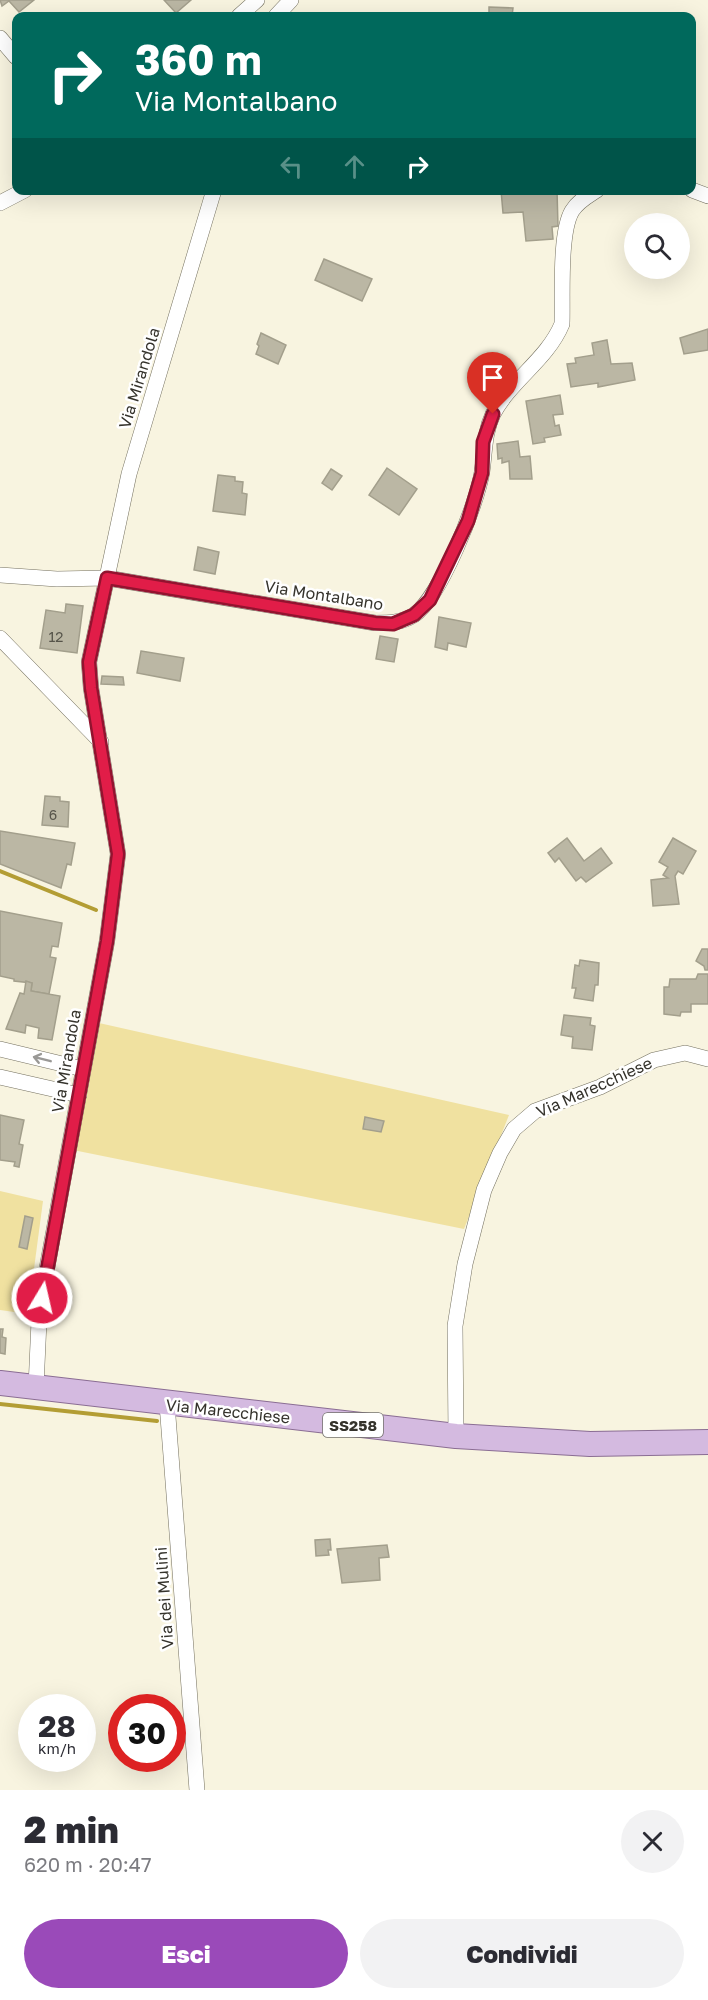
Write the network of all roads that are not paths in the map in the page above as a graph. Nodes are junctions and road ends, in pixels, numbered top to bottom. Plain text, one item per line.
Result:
1 (257, 0) edge
2 (291, 0) edge
3 (243, 12) edge
4 (280, 12) edge
5 (0, 38) edge
6 (12, 52) edge
7 (15, 195) edge
8 (213, 195) edge
9 (588, 195) edge
10 (0, 203) edge
11 (0, 575) edge
12 (107, 578) junction
13 (0, 638) edge
14 (101, 742) junction
15 (0, 1049) edge
16 (708, 1059) edge
17 (83, 1069) junction
18 (0, 1077) edge
19 (79, 1095) junction
20 (0, 1383) edge
21 (36, 1387) junction
22 (167, 1404) junction
23 (456, 1436) junction
24 (708, 1442) edge
25 (197, 1790) edge

1 - 3 street
2 - 4 street
5 - 6 street
7 - 10 street
8 - 12 street, Via Mirandola
9 - 12 street, Via Montalbano
11 - 12 street
12 - 14 street, Via Mirandola
13 - 14 street
14 - 17 street, Via Mirandola
17 -> 15 street
16 - 23 street, Via Marecchiese
17 - 19 street, Via Mirandola
18 - 19 street
19 - 21 street, Via Mirandola
20 - 21 main road, Via Marecchiese / SS258
21 - 22 main road, Via Marecchiese / SS258
22 - 23 main road, Via Marecchiese / SS258
22 - 25 street, Via dei Mulini
23 - 24 main road, Via Marecchiese / SS258

